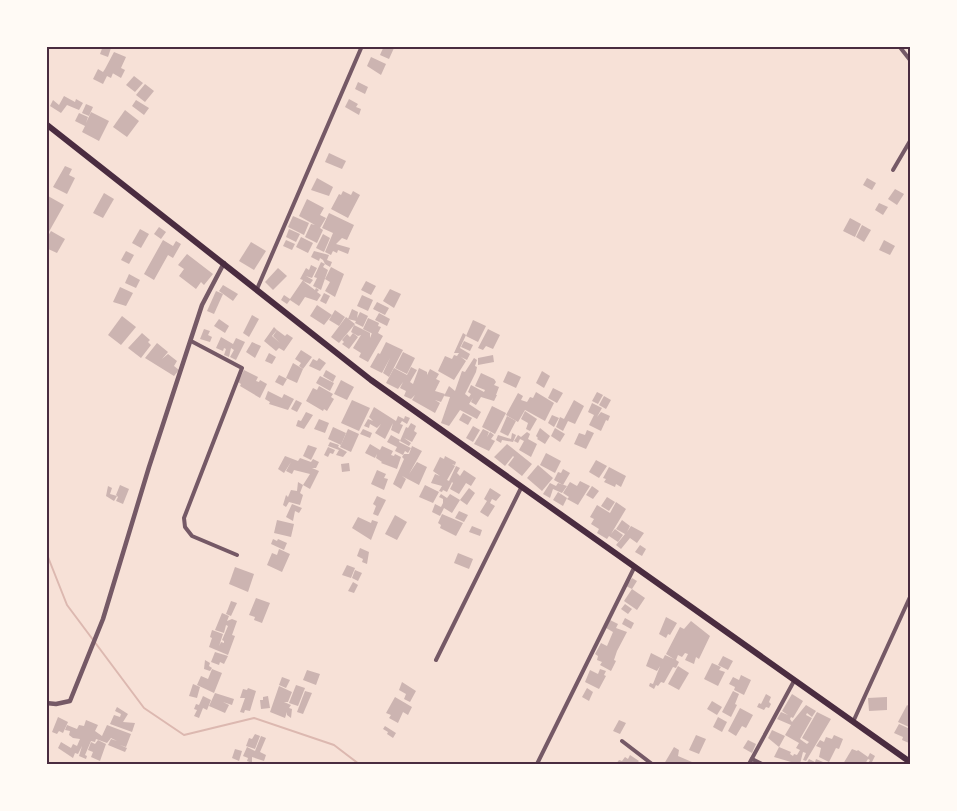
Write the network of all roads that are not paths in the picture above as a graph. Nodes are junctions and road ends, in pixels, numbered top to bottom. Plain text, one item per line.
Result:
1 (362, 46) edge
2 (899, 46) edge
3 (910, 60) edge
4 (46, 124) edge
5 (910, 141) edge
6 (893, 170) dead end
7 (224, 263) junction
8 (256, 290) junction
9 (191, 341) junction
10 (521, 488) junction
11 (237, 555) dead end
12 (634, 568) junction
13 (910, 597) edge
14 (436, 660) dead end
15 (795, 681) junction
16 (46, 703) edge
17 (853, 722) junction
18 (622, 741) dead end
19 (752, 759) junction
20 (910, 762) edge
21 (537, 765) edge
22 (652, 765) edge
23 (749, 765) edge
24 (762, 765) edge

1 - 8 street
2 - 3 street
4 - 7 main road
5 - 6 street
7 - 8 main road
7 - 9 street
8 - 10 main road
9 - 11 street
9 - 16 street
10 - 12 main road
10 - 14 street
12 - 15 main road
12 - 21 street
13 - 17 street
15 - 17 main road
15 - 19 street
17 - 20 main road
18 - 22 street
19 - 23 street
19 - 24 street

